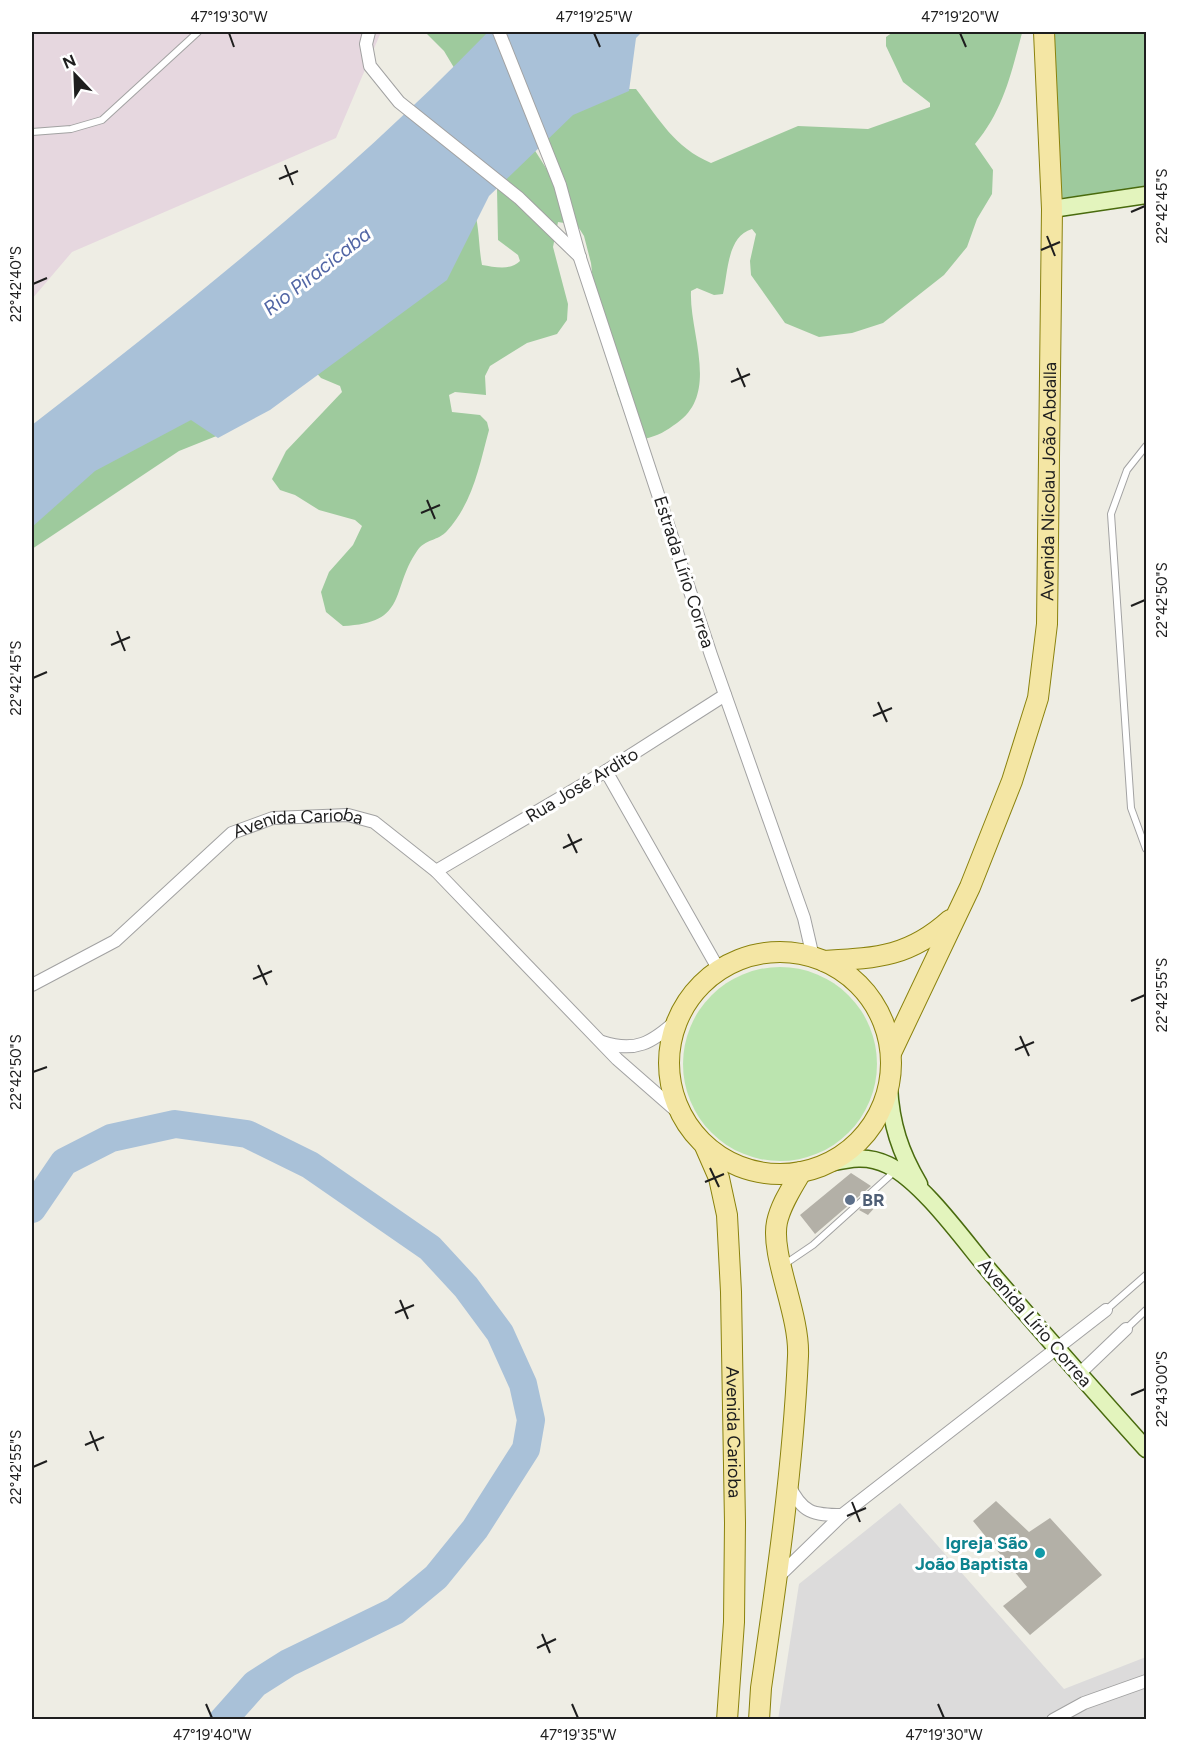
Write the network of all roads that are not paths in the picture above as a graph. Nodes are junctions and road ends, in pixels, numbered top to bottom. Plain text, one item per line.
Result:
1 (198, 32) edge
2 (369, 32) edge
3 (499, 32) edge
4 (1044, 32) edge
5 (32, 132) edge
6 (1146, 195) edge
7 (1052, 209) junction
8 (580, 258) junction
9 (1146, 446) edge
10 (726, 695) junction
11 (606, 771) junction
12 (1146, 849) edge
13 (436, 871) junction
14 (955, 916) junction
15 (819, 959) junction
16 (719, 970) junction
17 (32, 985) edge
18 (677, 1020) junction
19 (601, 1041) junction
20 (891, 1053) junction
21 (889, 1087) junction
22 (681, 1115) junction
23 (705, 1146) junction
24 (825, 1164) junction
25 (896, 1170) junction
26 (801, 1172) junction
27 (925, 1195) junction
28 (782, 1266) junction
29 (1146, 1275) edge
30 (1106, 1310) joint
31 (1146, 1310) edge
32 (1126, 1329) joint
33 (1057, 1350) junction
34 (1079, 1374) junction
35 (1146, 1449) edge
36 (789, 1484) junction
37 (842, 1515) junction
38 (777, 1578) junction
39 (1146, 1681) edge
40 (727, 1719) edge
41 (759, 1719) edge
42 (1053, 1719) edge

1 - 5 lane
2 - 8 street
3 - 8 street, Estrada Lírio Correa
4 - 7 main road, Avenida Nicolau João Abdalla
6 - 7 main road
7 - 14 main road, Avenida Nicolau João Abdalla
8 - 10 street, Estrada Lírio Correa
9 - 12 lane
10 - 11 street, Rua José Ardito
10 - 15 street, Estrada Lírio Correa
11 - 13 street, Rua José Ardito
11 - 16 street
13 - 17 street, Avenida Carioba
13 - 19 street, Avenida Carioba
14 - 15 main road, Avenida Nicolau João Abdalla
14 - 20 main road, Avenida Nicolau João Abdalla
15 - 16 main road
15 - 20 main road
16 - 18 main road
18 - 19 street
18 - 22 main road
19 - 22 street, Avenida Carioba
20 - 21 main road
21 - 24 main road
21 - 27 main road, Avenida Lírio Correa
22 - 23 main road
23 - 26 main road
23 - 40 main road, Avenida Carioba
24 - 25 main road, Avenida Lírio Correa
24 - 26 main road
25 - 27 main road, Avenida Lírio Correa
25 - 28 lane
26 - 28 main road
27 - 33 main road, Avenida Lírio Correa
28 - 36 main road
29 - 30 lane
30 - 33 street
31 - 32 lane
32 - 34 street
33 - 34 main road, Avenida Lírio Correa
33 - 37 street
34 - 35 main road, Avenida Lírio Correa
36 - 37 street
36 - 38 main road
37 - 38 street
38 - 41 main road
39 - 42 street

